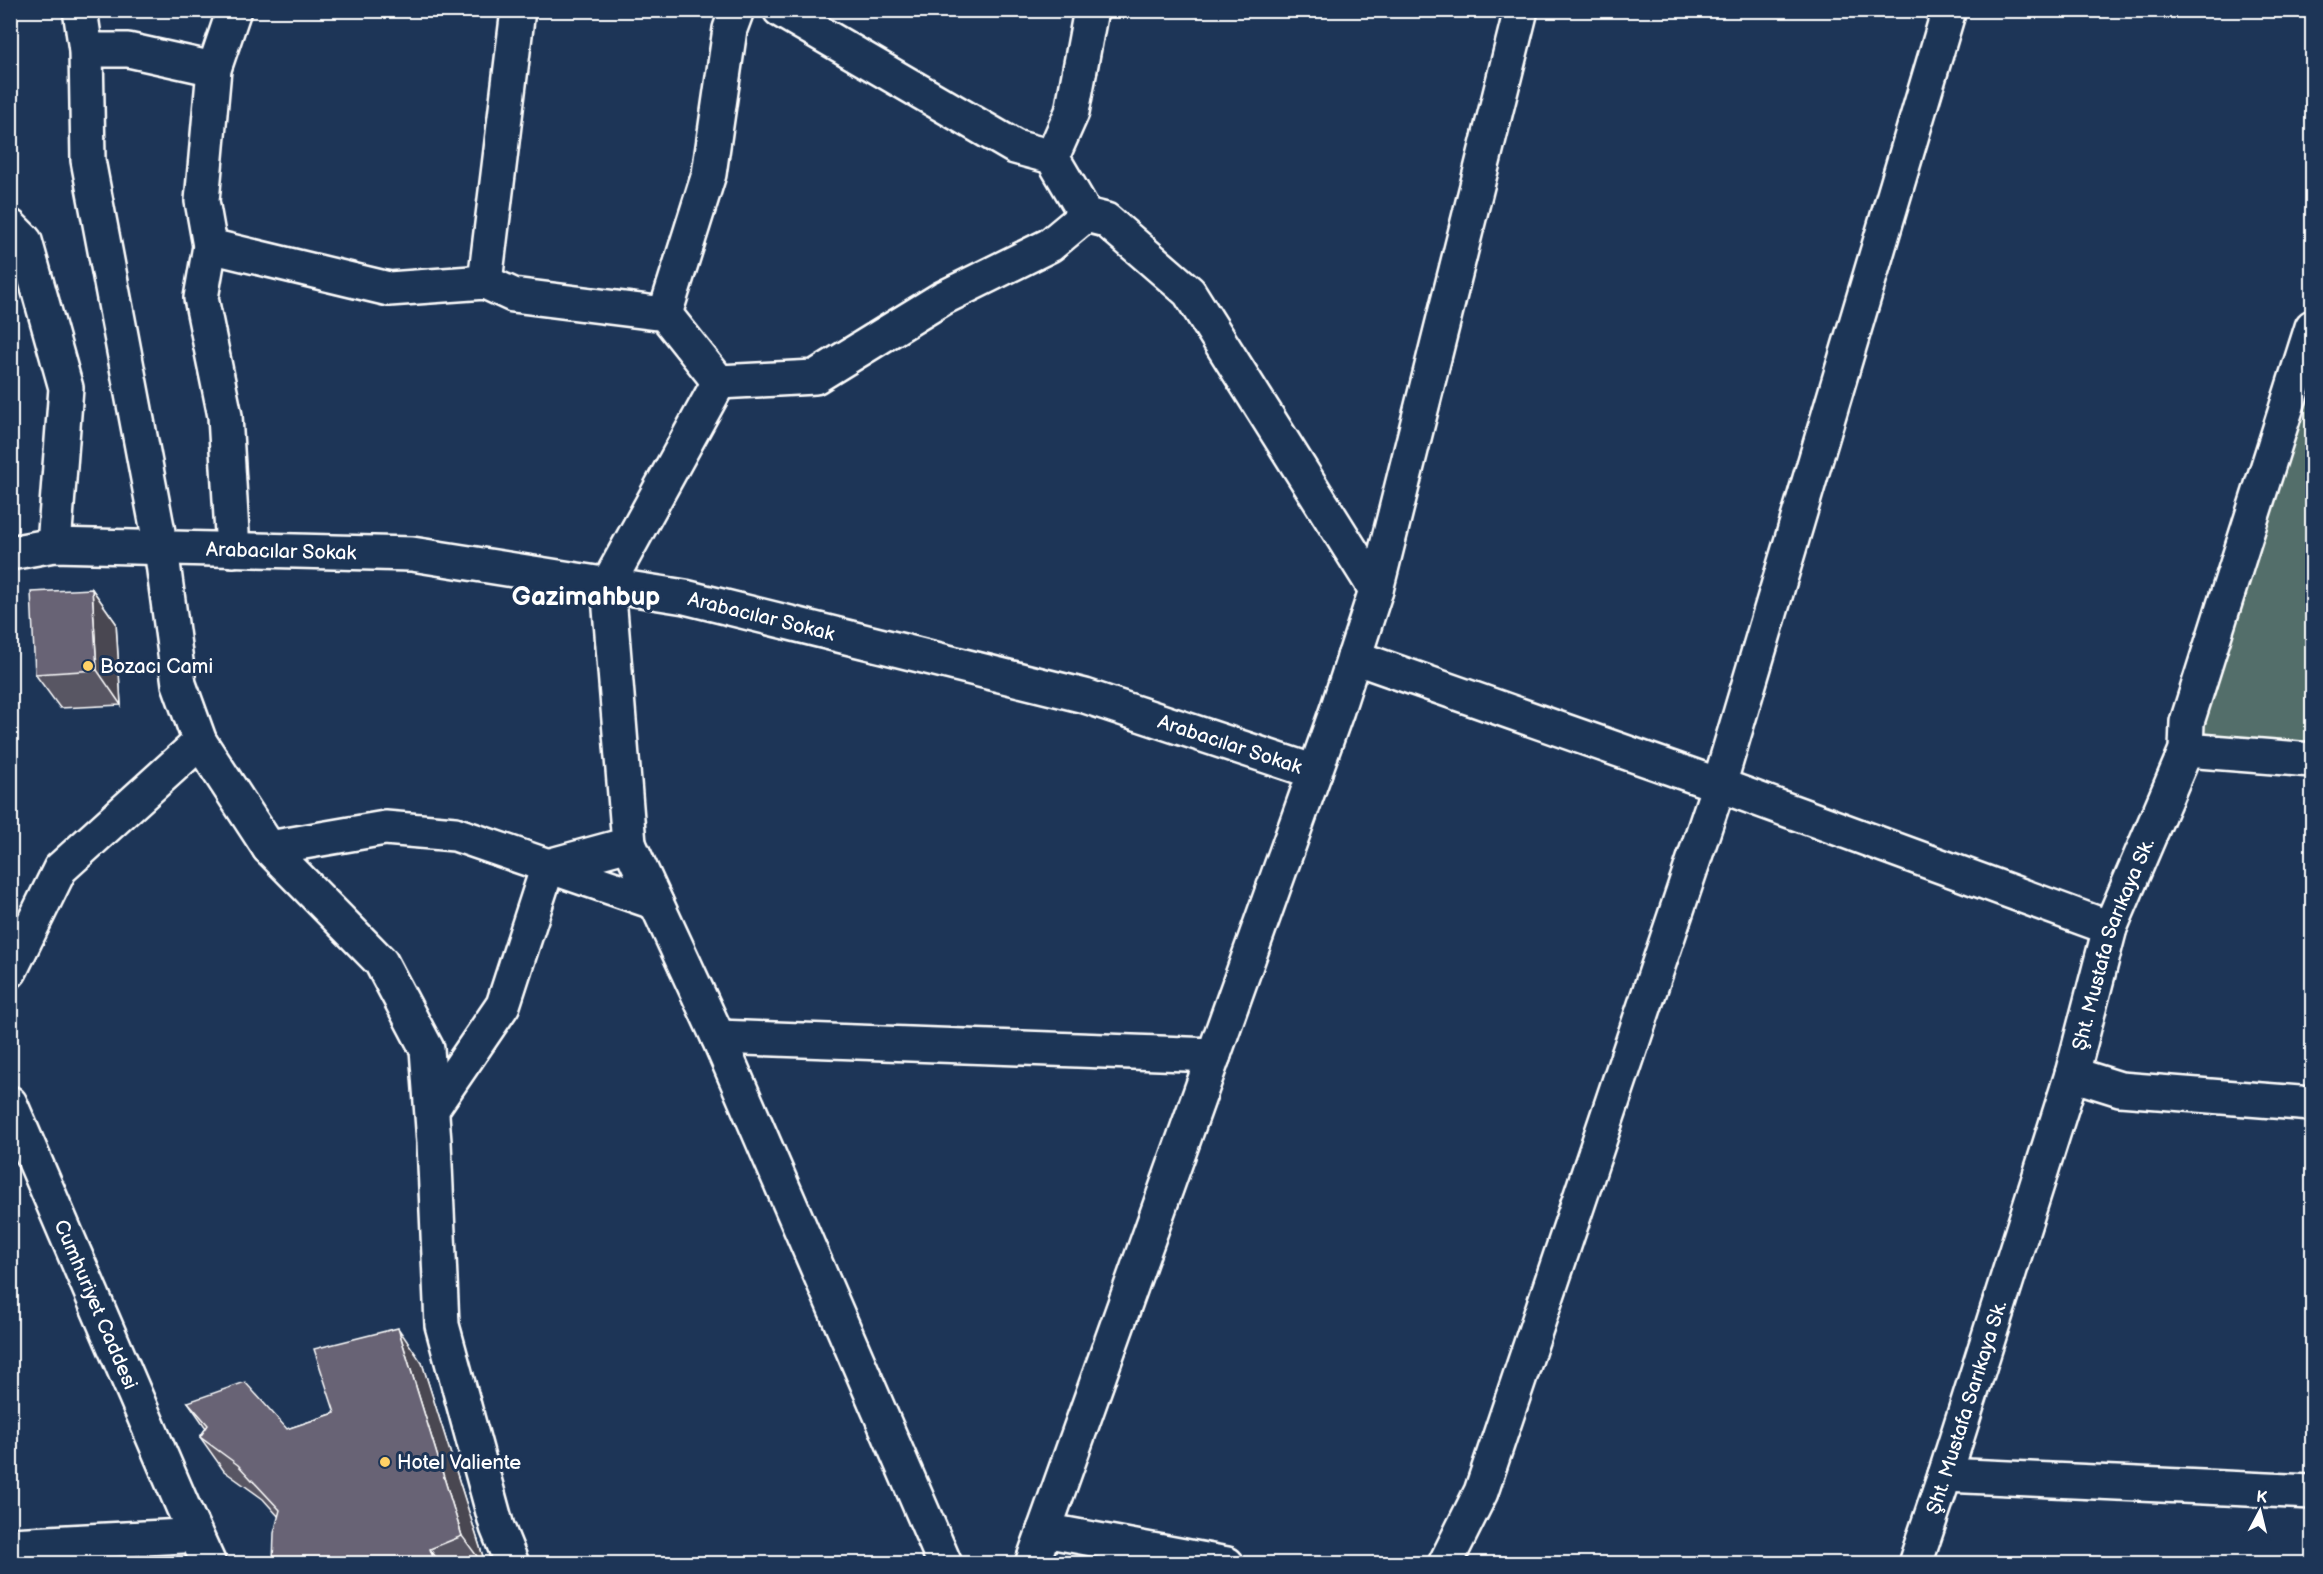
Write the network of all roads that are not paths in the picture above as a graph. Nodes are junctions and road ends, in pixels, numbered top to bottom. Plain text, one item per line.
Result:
1 (80, 10) edge
2 (234, 10) edge
3 (518, 10) edge
4 (737, 10) edge
5 (780, 10) edge
6 (1091, 10) edge
7 (1521, 10) edge
8 (1949, 10) edge
9 (86, 50) junction
10 (214, 69) junction
11 (1052, 157) junction
12 (1086, 215) junction
13 (10, 226) edge
14 (210, 246) junction
15 (485, 282) junction
16 (665, 314) junction
17 (2313, 327) edge
18 (719, 382) junction
19 (54, 545) junction
20 (161, 548) junction
21 (233, 550) junction
22 (10, 553) edge
23 (608, 584) junction
24 (1376, 590) junction
25 (1354, 657) junction
26 (200, 742) junction
27 (2186, 750) junction
28 (2313, 760) edge
29 (1315, 772) junction
30 (1719, 785) junction
31 (630, 844) junction
32 (269, 848) junction
33 (548, 866) junction
34 (657, 903) junction
35 (2110, 928) junction
36 (10, 971) edge
37 (718, 1037) junction
38 (1214, 1055) junction
39 (2072, 1074) junction
40 (10, 1103) edge
41 (2313, 1104) edge
42 (432, 1109) junction
43 (1945, 1475) junction
44 (2313, 1492) edge
45 (1044, 1530) junction
46 (183, 1535) edge
47 (10, 1545) edge
48 (209, 1563) edge
49 (512, 1563) edge
50 (945, 1563) edge
51 (1032, 1563) edge
52 (1227, 1563) edge
53 (1445, 1563) edge
54 (1915, 1563) edge

1 - 9 street
2 - 10 street
3 - 15 street
4 - 16 street
5 - 11 street
6 - 11 street
7 - 24 street
8 - 30 street
9 - 10 street
9 - 20 street
10 - 14 street
11 - 12 street
12 - 18 street
12 - 24 street
13 - 19 street
14 - 15 street
14 - 21 street
15 - 16 street
16 - 18 street
17 - 27 street, Şht. Mustafa Sarıkaya Sk.
18 - 23 street
19 - 20 street, Arabacılar Sokak
19 - 22 street, Arabacılar Sokak
20 - 21 street, Arabacılar Sokak
20 - 26 street
21 - 23 street, Arabacılar Sokak
23 - 29 street, Arabacılar Sokak
23 - 31 street
24 - 25 street
25 - 29 street
25 - 30 street
26 - 32 street
26 - 36 street
27 - 28 street
27 - 35 street, Şht. Mustafa Sarıkaya Sk.
29 - 38 street
30 - 35 street
30 - 53 street
31 - 33 street
31 - 34 street
32 - 33 street
32 - 42 street
33 - 34 street
33 - 42 street
34 - 37 street
35 - 39 street, Şht. Mustafa Sarıkaya Sk.
37 - 38 street
37 - 50 street
38 - 45 street
39 - 41 street
39 - 43 street, Şht. Mustafa Sarıkaya Sk.
40 - 46 street, Cumhuriyet Caddesi
42 - 49 street
43 - 44 street
43 - 54 street, Şht. Mustafa Sarıkaya Sk.
45 - 51 street
45 - 52 street
46 - 47 street
46 - 48 street, Cumhuriyet Caddesi

